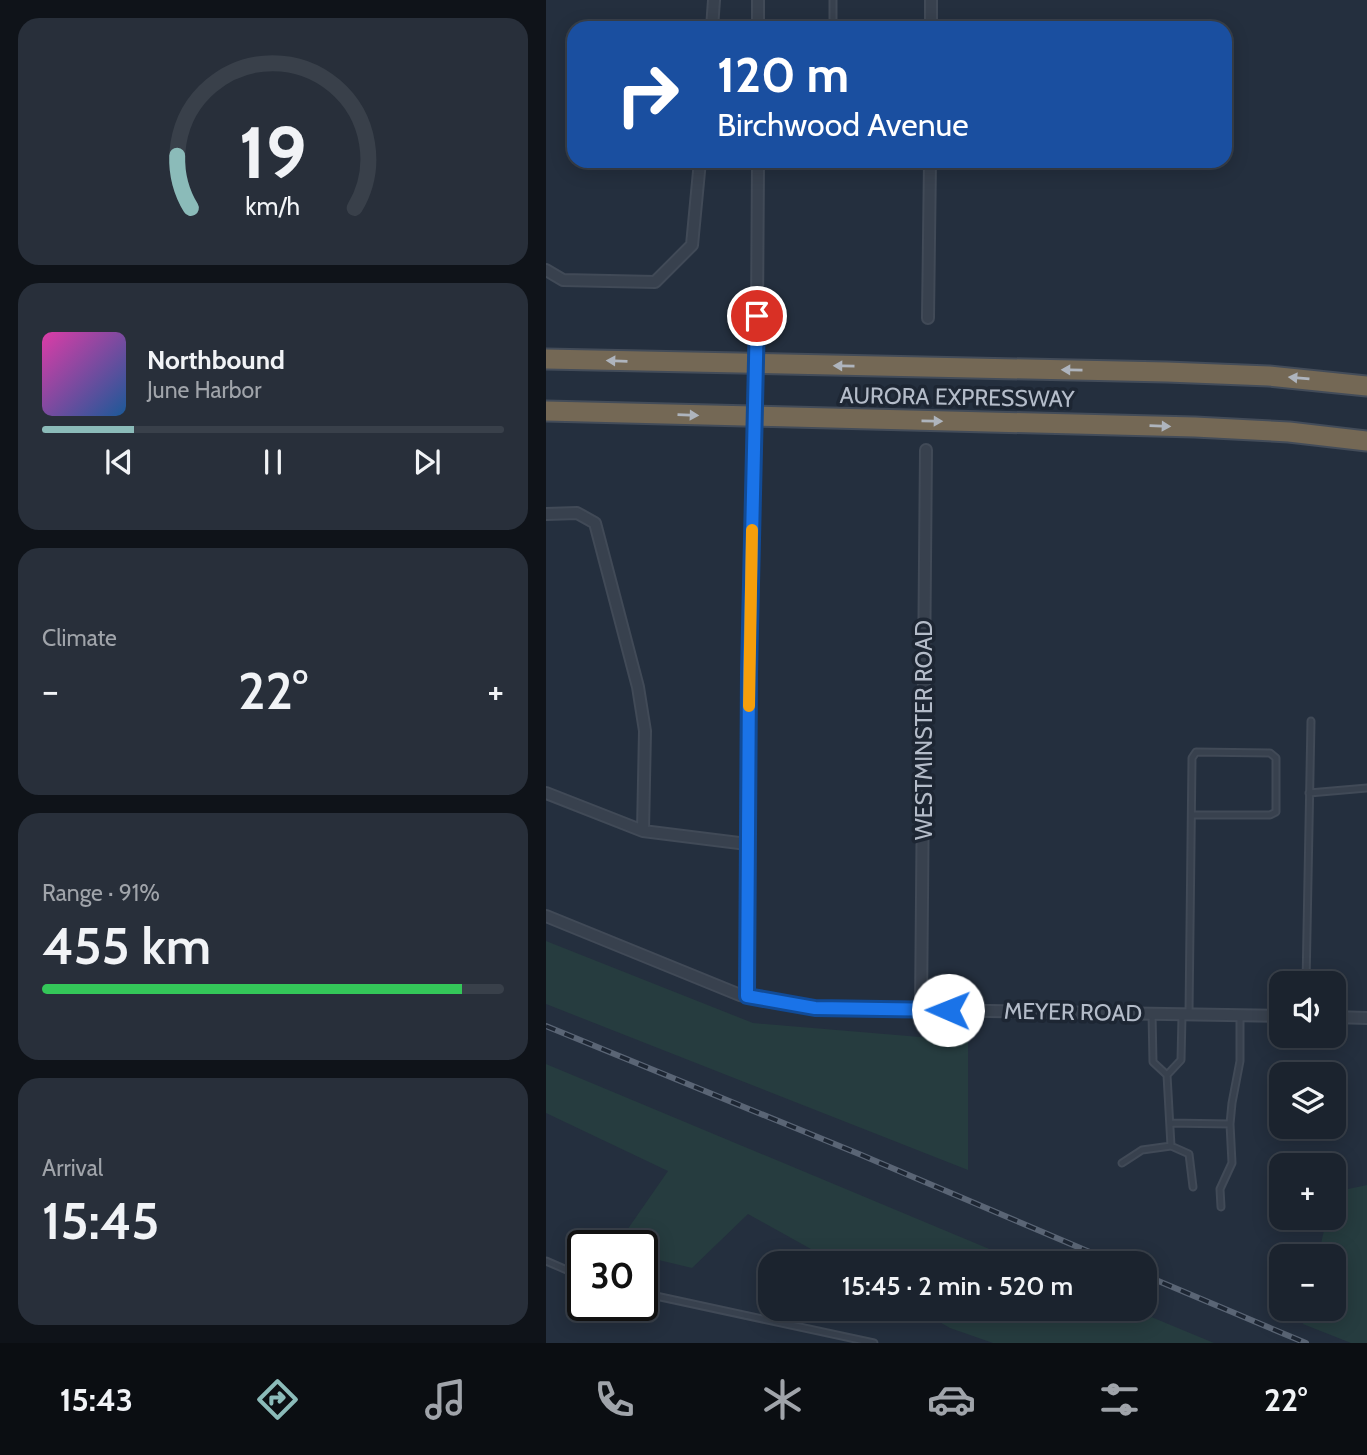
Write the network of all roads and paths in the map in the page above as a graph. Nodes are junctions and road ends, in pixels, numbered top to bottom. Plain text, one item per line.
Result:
1 (714, 0) edge
2 (758, 0) edge
3 (833, 0) edge
4 (931, 0) edge
5 (712, 21) edge
6 (760, 21) edge
7 (833, 21) edge
8 (931, 21) edge
9 (699, 168) edge
10 (758, 168) edge
11 (930, 168) edge
12 (546, 270) edge
13 (928, 318) dead end
14 (546, 359) edge
15 (1367, 386) edge
16 (546, 411) edge
17 (1367, 441) edge
18 (926, 450) dead end
19 (546, 514) edge
20 (1311, 721) dead end
21 (1367, 788) edge
22 (546, 793) edge
23 (1310, 793) junction
24 (1192, 816) junction
25 (643, 831) junction
26 (747, 844) junction
27 (546, 916) edge
28 (1306, 971) edge
29 (747, 996) junction
30 (921, 1010) junction
31 (1152, 1013) junction
32 (1186, 1014) junction
33 (1240, 1015) junction
34 (1269, 1016) edge
35 (1346, 1017) edge
36 (1367, 1018) edge
37 (1167, 1075) junction
38 (1170, 1123) junction
39 (1230, 1124) junction
40 (1171, 1146) junction
41 (1122, 1163) dead end
42 (1193, 1187) dead end
43 (1221, 1207) dead end
44 (546, 1261) edge
45 (567, 1270) edge
46 (658, 1296) edge
47 (874, 1343) edge

1 - 5 street
2 - 6 street
3 - 7 lane
4 - 8 street
9 - 12 street
10 - 26 street, bridge
11 - 13 street
15 -> 14 highway, AURORA EXPRESSWAY
16 -> 17 highway, AURORA EXPRESSWAY
18 - 30 street, WESTMINSTER ROAD
19 - 25 street
20 - 23 lane
21 - 23 lane
22 - 25 street
23 - 28 lane
24 - 24 lane
24 - 32 lane
25 - 26 street
26 - 29 street
27 - 29 street, MEYER ROAD
29 - 30 street, MEYER ROAD
30 - 31 street, MEYER ROAD
31 - 32 street, MEYER ROAD
31 - 37 lane
32 - 33 street, MEYER ROAD
32 - 37 lane
33 - 34 street, MEYER ROAD
33 - 39 lane
35 - 36 street
37 - 38 lane
38 - 39 lane
38 - 40 lane
39 - 43 lane
40 - 41 lane
40 - 42 lane
44 - 45 lane
46 - 47 lane

